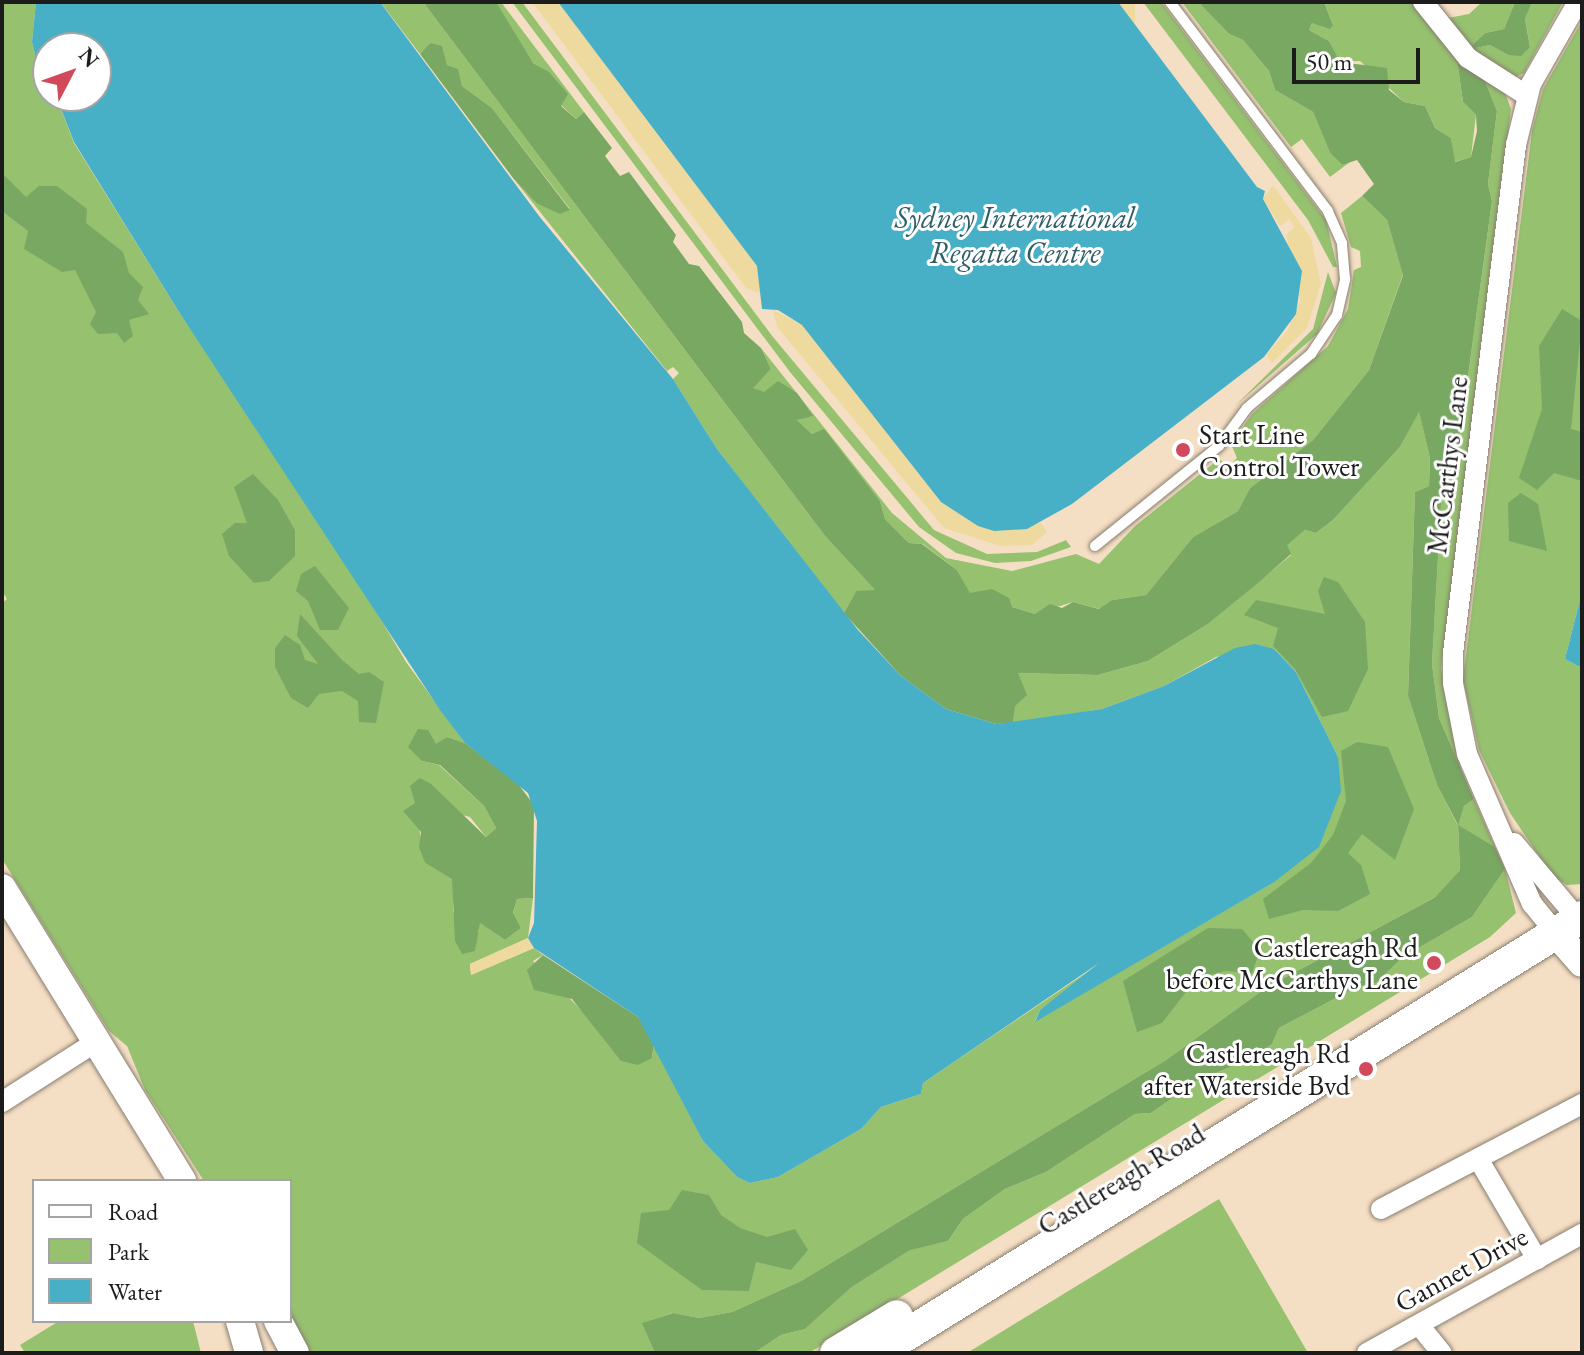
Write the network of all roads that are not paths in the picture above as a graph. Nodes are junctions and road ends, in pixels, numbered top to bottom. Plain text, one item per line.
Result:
1 (1170, 2) edge
2 (1423, 2) edge
3 (1578, 2) edge
4 (1526, 95) junction
5 (1095, 546) dead end
6 (2, 888) edge
7 (1574, 923) edge
8 (1582, 963) edge
9 (1452, 993) junction
10 (96, 1042) junction
11 (2, 1102) edge
12 (1582, 1104) edge
13 (1480, 1162) junction
14 (181, 1179) edge
15 (1381, 1209) dead end
16 (1582, 1234) edge
17 (1537, 1259) junction
18 (241, 1323) edge
19 (279, 1323) edge
20 (1419, 1325) junction
21 (249, 1353) edge
22 (295, 1353) edge
23 (836, 1353) edge
24 (877, 1353) edge
25 (1367, 1353) edge
26 (1442, 1353) edge

1 - 5 lane
2 - 4 street
3 - 4 street, McCarthys Lane
4 - 7 street, McCarthys Lane
6 - 10 street
7 - 8 street
7 - 9 main road, Castlereagh Road
9 - 23 main road, Castlereagh Road
9 - 24 main road, Castlereagh Road
10 - 11 street
10 - 14 street
12 - 13 street
13 - 15 street
13 - 17 street
16 - 17 street, Gannet Drive
17 - 20 street, Gannet Drive
18 - 21 street
19 - 22 street
20 - 25 street, Gannet Drive
20 - 26 street

